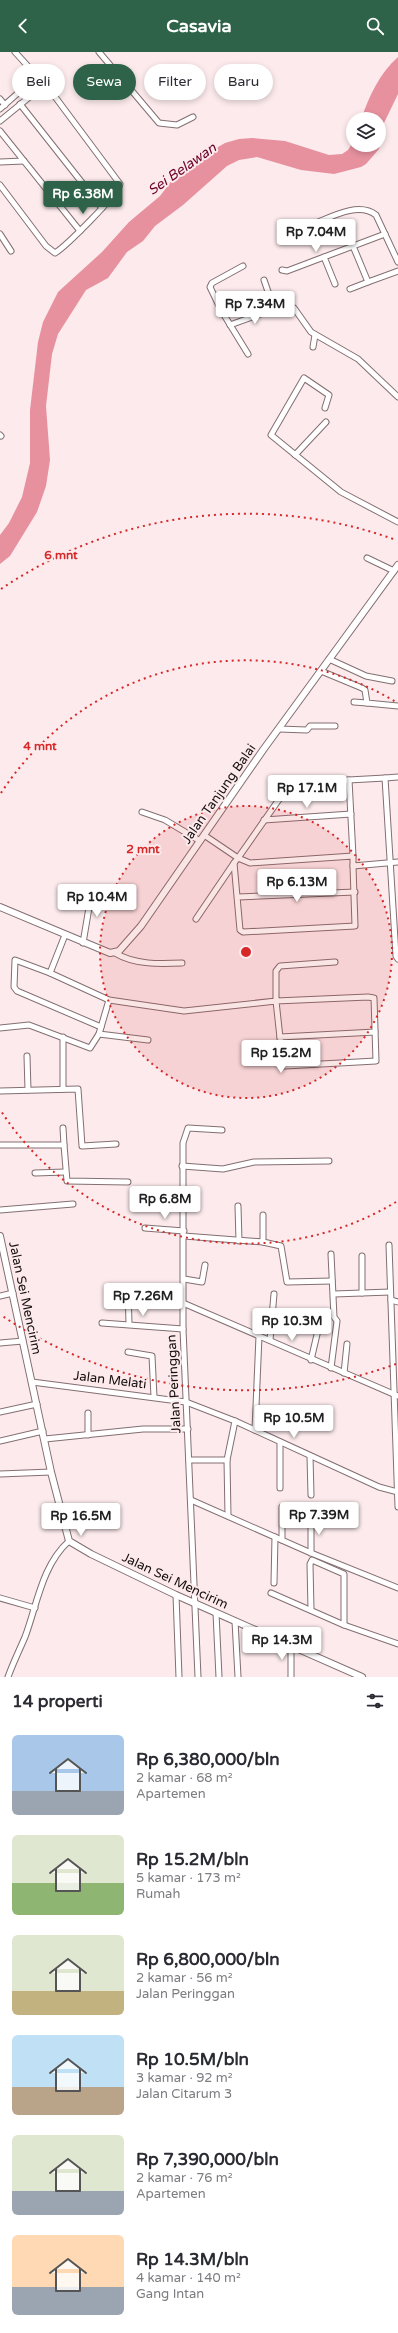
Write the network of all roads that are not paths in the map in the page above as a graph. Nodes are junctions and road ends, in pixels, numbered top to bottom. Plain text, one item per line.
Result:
1 (15, 52) edge
2 (99, 52) edge
3 (0, 99) edge
4 (20, 104) junction
5 (5, 105) junction
6 (0, 109) edge
7 (193, 117) dead end
8 (0, 121) edge
9 (0, 130) edge
10 (24, 161) junction
11 (0, 162) edge
12 (0, 185) edge
13 (102, 208) junction
14 (306, 227) dead end
15 (80, 230) junction
16 (0, 234) edge
17 (385, 234) junction
18 (353, 246) junction
19 (11, 251) dead end
20 (324, 258) junction
21 (398, 262) edge
22 (243, 266) dead end
23 (282, 270) dead end
24 (398, 271) edge
25 (264, 280) dead end
26 (368, 282) junction
27 (335, 284) dead end
28 (350, 290) dead end
29 (274, 309) junction
30 (230, 325) junction
31 (315, 335) junction
32 (313, 347) dead end
33 (248, 354) dead end
34 (398, 397) edge
35 (325, 408) dead end
36 (326, 422) dead end
37 (295, 454) junction
38 (398, 522) edge
39 (367, 558) dead end
40 (396, 568) edge
41 (329, 659) junction
42 (320, 670) junction
43 (392, 681) dead end
44 (354, 702) dead end
45 (367, 703) junction
46 (398, 706) edge
47 (335, 726) dead end
48 (279, 729) junction
49 (398, 777) edge
50 (384, 778) junction
51 (349, 780) junction
52 (142, 812) dead end
53 (351, 814) junction
54 (264, 820) junction
55 (204, 835) junction
56 (200, 841) junction
57 (353, 856) junction
58 (236, 861) junction
59 (398, 862) edge
60 (389, 863) junction
61 (353, 866) junction
62 (92, 890) dead end
63 (355, 892) junction
64 (391, 896) junction
65 (398, 896) edge
66 (238, 898) junction
67 (0, 907) edge
68 (196, 919) dead end
69 (396, 929) edge
70 (65, 935) junction
71 (83, 942) junction
72 (115, 953) junction
73 (398, 959) edge
74 (335, 962) dead end
75 (182, 963) dead end
76 (50, 973) junction
77 (109, 1000) junction
78 (276, 1001) junction
79 (101, 1027) junction
80 (0, 1028) edge
81 (375, 1032) junction
82 (99, 1034) junction
83 (63, 1037) junction
84 (280, 1037) junction
85 (148, 1040) dead end
86 (27, 1056) dead end
87 (63, 1089) junction
88 (28, 1090) junction
89 (0, 1091) edge
90 (63, 1128) dead end
91 (222, 1130) dead end
92 (116, 1144) dead end
93 (0, 1145) edge
94 (64, 1145) junction
95 (329, 1161) dead end
96 (182, 1166) junction
97 (65, 1172) junction
98 (35, 1173) dead end
99 (128, 1182) dead end
100 (146, 1202) dead end
101 (73, 1204) dead end
102 (238, 1206) dead end
103 (183, 1207) junction
104 (0, 1210) edge
105 (263, 1215) dead end
106 (145, 1228) dead end
107 (184, 1233) junction
108 (0, 1236) edge
109 (239, 1241) junction
110 (263, 1242) junction
111 (389, 1246) dead end
112 (331, 1254) dead end
113 (362, 1256) dead end
114 (3, 1258) edge
115 (205, 1265) dead end
116 (184, 1279) junction
117 (332, 1281) junction
118 (128, 1288) dead end
119 (390, 1292) junction
120 (13, 1293) junction
121 (362, 1293) junction
122 (274, 1294) dead end
123 (334, 1294) junction
124 (0, 1296) edge
125 (391, 1300) junction
126 (398, 1302) edge
127 (183, 1303) junction
128 (102, 1323) dead end
129 (129, 1324) junction
130 (319, 1326) dead end
131 (183, 1329) junction
132 (259, 1336) junction
133 (270, 1340) junction
134 (23, 1341) junction
135 (0, 1343) edge
136 (347, 1344) dead end
137 (128, 1352) dead end
138 (311, 1360) junction
139 (331, 1368) junction
140 (344, 1373) junction
141 (32, 1382) junction
142 (396, 1396) edge
143 (154, 1397) junction
144 (186, 1402) junction
145 (37, 1404) junction
146 (0, 1412) edge
147 (88, 1413) dead end
148 (235, 1421) junction
149 (188, 1429) junction
150 (255, 1430) junction
151 (43, 1431) junction
152 (88, 1435) junction
153 (45, 1439) junction
154 (0, 1441) edge
155 (280, 1442) junction
156 (310, 1456) junction
157 (189, 1460) junction
158 (227, 1460) junction
159 (51, 1472) junction
160 (0, 1474) edge
161 (280, 1488) dead end
162 (398, 1492) edge
163 (311, 1496) dead end
164 (191, 1500) junction
165 (282, 1507) dead end
166 (398, 1507) edge
167 (228, 1516) junction
168 (311, 1518) dead end
169 (275, 1537) junction
170 (282, 1540) junction
171 (69, 1541) junction
172 (311, 1553) junction
173 (274, 1583) dead end
174 (398, 1588) edge
175 (271, 1593) dead end
176 (176, 1595) junction
177 (0, 1598) edge
178 (194, 1603) junction
179 (35, 1608) junction
180 (311, 1610) junction
181 (216, 1613) junction
182 (235, 1621) junction
183 (344, 1625) junction
184 (398, 1644) edge
185 (291, 1645) junction
186 (8, 1677) edge
187 (179, 1677) edge
188 (198, 1677) edge
189 (219, 1677) edge
190 (238, 1677) edge
191 (291, 1677) edge
192 (362, 1677) edge

1 - 5 street
2 - 7 street
3 - 5 street
4 - 8 street
4 - 13 street
4 - 13 street
5 - 6 street
9 - 10 street
10 - 11 street
10 - 15 street
12 - 15 street
13 - 15 street
14 - 17 street
16 - 19 street
17 - 18 street
17 - 21 street
18 - 20 street
18 - 26 street
20 - 23 street
20 - 27 street
22 - 30 street
24 - 26 street
25 - 29 street
26 - 28 street
29 - 30 street
29 - 31 street
30 - 33 street
31 - 32 street
31 - 34 street
35 - 37 street
36 - 37 street
37 - 38 street
39 - 40 street
40 - 41 street, Jalan Tanjung Balai
41 - 42 street, Jalan Tanjung Balai
41 - 43 street
42 - 45 street
42 - 48 street, Jalan Tanjung Balai
44 - 45 street
45 - 46 street
47 - 48 street
48 - 55 street, Jalan Tanjung Balai
49 - 50 street
50 - 51 street
50 - 60 street
51 - 53 street
51 - 54 street
52 - 56 street
53 - 54 street
53 - 57 street
54 - 58 street
55 - 56 street, Jalan Tanjung Balai
55 - 58 street
56 - 72 street, Jalan Tanjung Balai
57 - 58 street
57 - 61 street
58 - 66 street
58 - 68 street
59 - 60 street
60 - 61 street
60 - 64 street
61 - 63 street
62 - 71 street
63 - 66 street
63 - 66 street
64 - 65 street
64 - 69 street
67 - 70 street
69 - 73 street
70 - 71 street
70 - 76 street
71 - 72 street
72 - 75 street
74 - 78 street
76 - 77 street
76 - 79 street
77 - 78 street
77 - 79 street
78 - 81 street
78 - 84 street
79 - 82 street
80 - 83 street
81 - 84 street
81 - 84 street
82 - 83 street
82 - 85 street
83 - 87 street
86 - 88 street
87 - 88 street
87 - 92 street
88 - 89 street
90 - 94 street
91 - 96 street, Jalan Peringgan
93 - 94 street
94 - 97 street
95 - 96 street
96 - 103 street, Jalan Peringgan
97 - 98 street
97 - 99 street
100 - 103 street
101 - 104 street
102 - 109 street
103 - 107 street, Jalan Peringgan
105 - 110 street
106 - 107 street
107 - 109 street
107 - 116 street, Jalan Peringgan
108 - 114 street, Jalan Sei Mencirim
109 - 110 street
110 - 117 street
111 - 119 street
112 - 117 street
113 - 121 street
114 - 120 street, Jalan Sei Mencirim
115 - 116 street
116 - 127 street, Jalan Peringgan
117 - 123 street
118 - 129 street
119 - 121 street
119 - 125 street
120 - 124 street
120 - 134 street, Jalan Sei Mencirim
121 - 123 street
122 - 133 street
123 - 139 street
125 - 126 street
125 - 142 street
127 - 131 street, Jalan Peringgan
127 - 132 street
128 - 129 street
129 - 131 street
130 - 138 street
131 - 144 street, Jalan Peringgan
132 - 133 street
132 - 150 street
133 - 138 street
134 - 135 street
134 - 141 street, Jalan Sei Mencirim
136 - 140 street
137 - 143 street
138 - 139 street
139 - 140 street
140 - 142 street
141 - 143 street, Jalan Melati
141 - 145 street, Jalan Sei Mencirim
142 - 162 street
143 - 144 street, Jalan Melati
144 - 148 street, Jalan Melati
144 - 149 street, Jalan Peringgan
145 - 146 street
145 - 151 street, Jalan Sei Mencirim
147 - 152 street
148 - 150 street, Jalan Melati
148 - 158 street
149 - 152 street
149 - 157 street, Jalan Peringgan
150 - 155 street, Jalan Melati
151 - 153 street, Jalan Sei Mencirim
151 - 154 street
152 - 153 street
153 - 159 street, Jalan Sei Mencirim
155 - 156 street, Jalan Melati
155 - 161 street
156 - 162 street, Jalan Melati
156 - 163 street
157 - 158 street
157 - 164 street, Jalan Peringgan
158 - 167 street
159 - 160 street
159 - 171 street, Jalan Sei Mencirim
162 - 166 street
164 - 167 street
164 - 178 street, Jalan Peringgan
165 - 170 street
167 - 169 street
168 - 172 street
169 - 170 street
169 - 173 street
170 - 172 street
171 - 176 street, Jalan Sei Mencirim
171 - 179 street
172 - 174 street
175 - 180 street
176 - 178 street, Jalan Sei Mencirim
176 - 187 street
177 - 179 street
178 - 181 street, Jalan Sei Mencirim
178 - 188 street, Jalan Peringgan
179 - 186 street
180 - 183 street
180 - 183 street
181 - 182 street, Jalan Sei Mencirim
181 - 189 street
182 - 185 street, Jalan Sei Mencirim
182 - 190 street
183 - 184 street
185 - 191 street
185 - 192 street, Jalan Sei Mencirim

